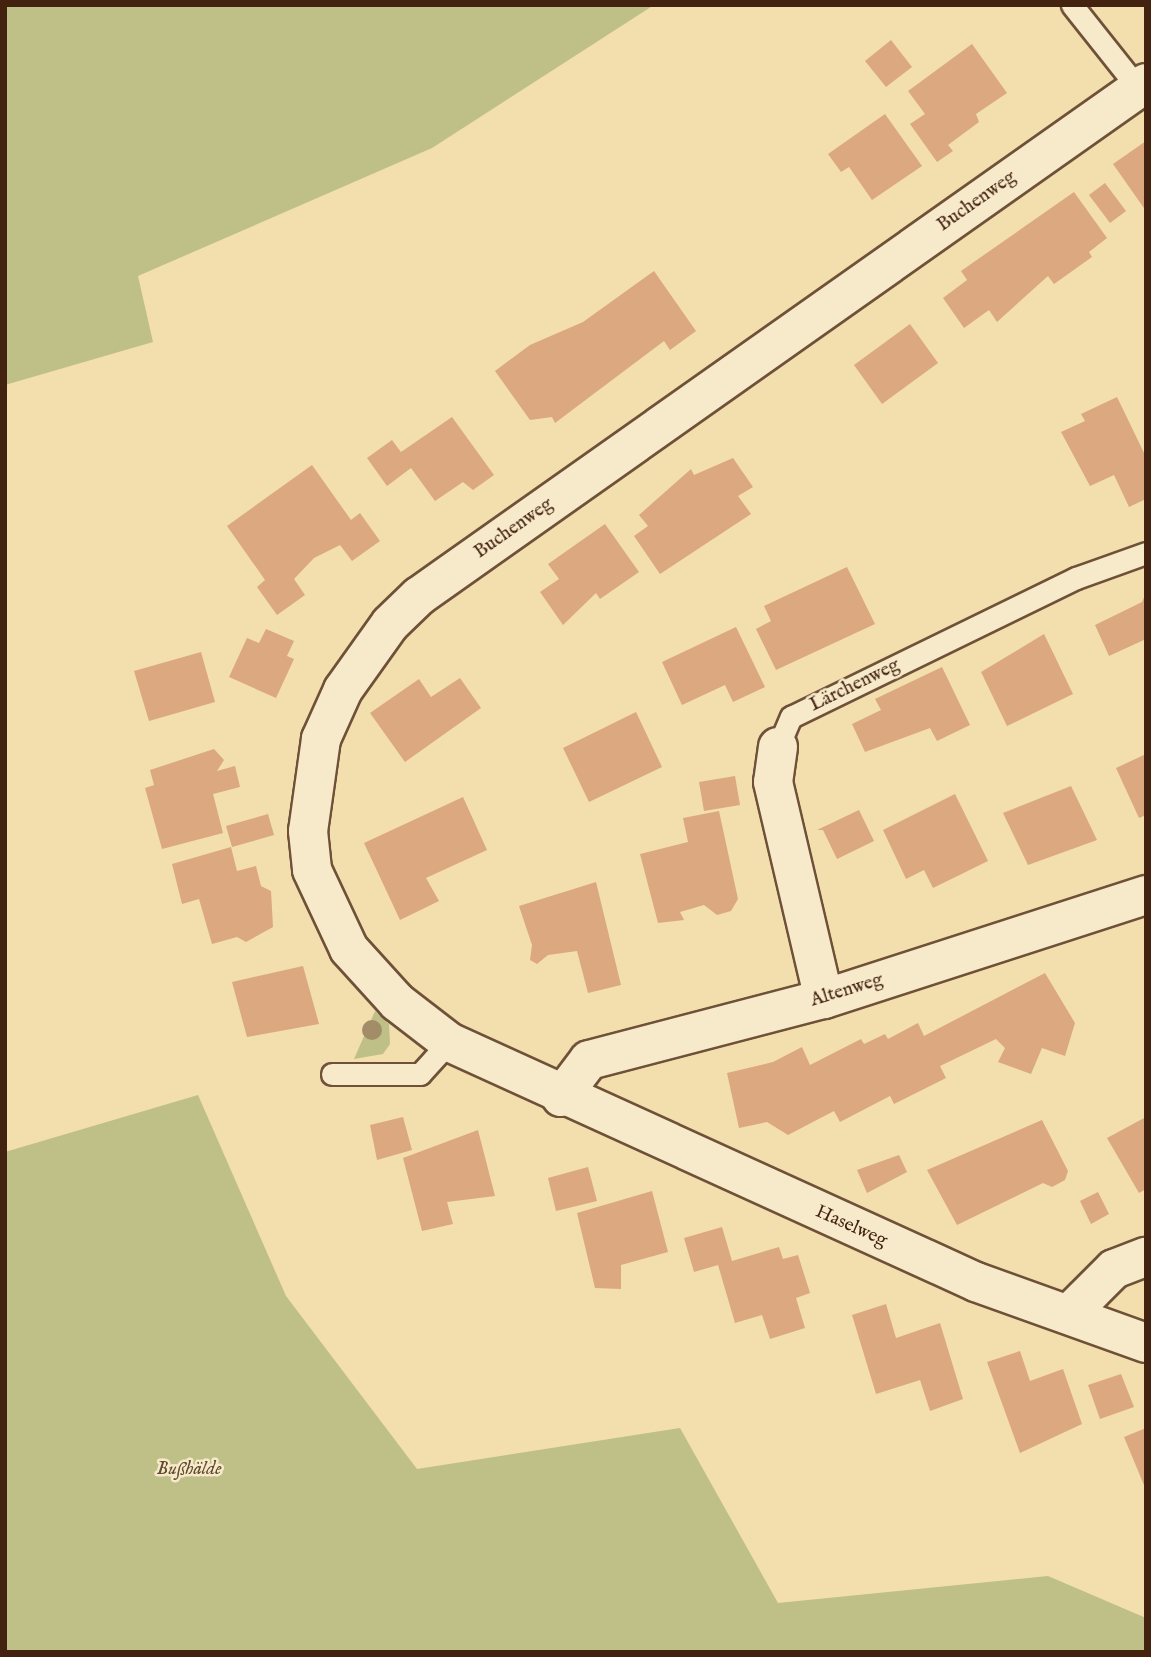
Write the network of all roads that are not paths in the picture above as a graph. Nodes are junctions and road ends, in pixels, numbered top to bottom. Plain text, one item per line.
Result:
1 (1072, 5) edge
2 (1142, 86) edge
3 (1146, 553) edge
4 (778, 747) joint
5 (1146, 894) edge
6 (824, 999) junction
7 (449, 1042) junction
8 (332, 1074) dead end
9 (561, 1097) junction
10 (1146, 1257) edge
11 (1070, 1313) junction
12 (1146, 1343) edge

1 - 2 lane
2 - 7 street, Buchenweg
3 - 4 lane, Lärchenweg
4 - 6 street, Lärchenweg
5 - 6 street, Altenweg
6 - 9 street, Altenweg
7 - 8 lane
7 - 9 street, Buchenweg
9 - 11 street, Haselweg
10 - 11 street
11 - 12 street, Haselweg

